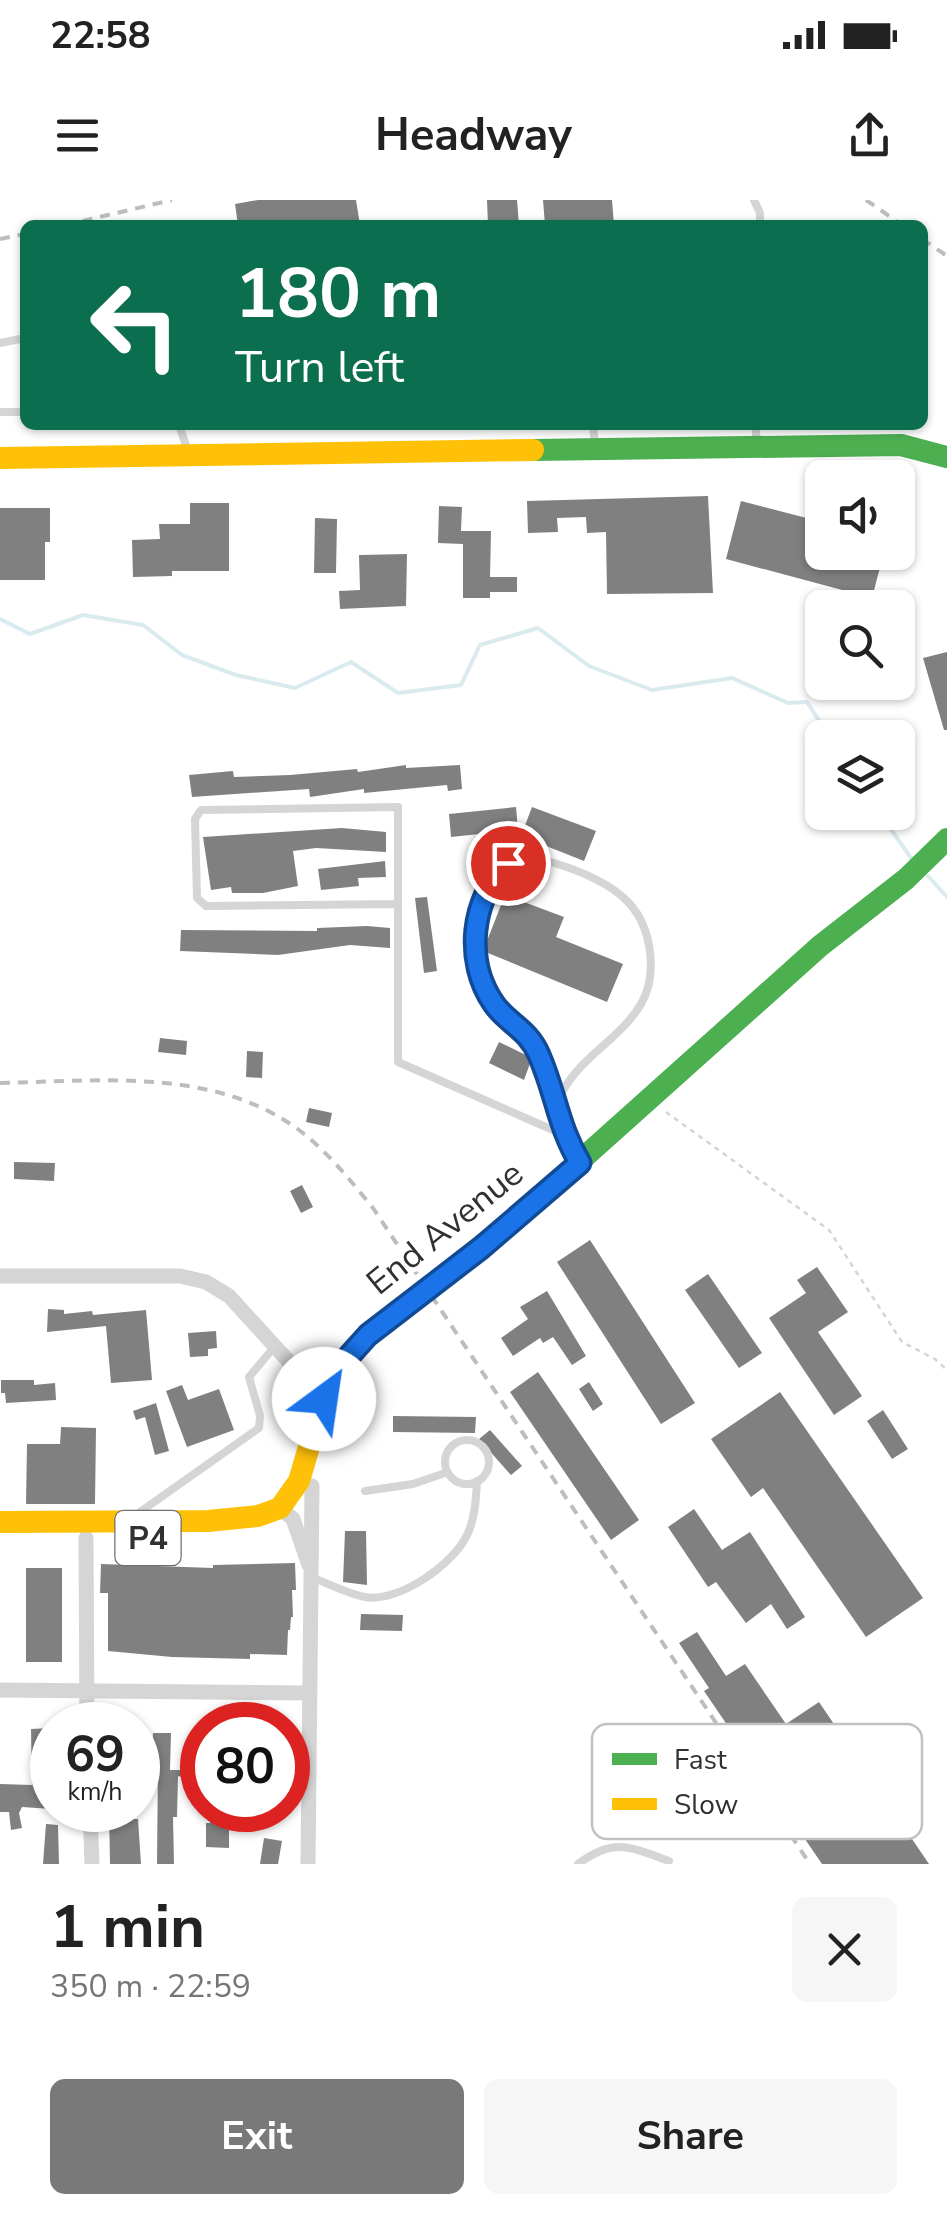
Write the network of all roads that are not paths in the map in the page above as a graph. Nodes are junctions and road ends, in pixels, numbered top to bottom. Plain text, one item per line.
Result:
1 (181, 430) edge
2 (593, 430) edge
3 (756, 437) edge
4 (595, 452) junction
5 (189, 456) junction
6 (947, 457) edge
7 (0, 458) edge
8 (941, 844) edge
9 (398, 904) junction
10 (863, 914) junction
11 (558, 1113) junction
12 (562, 1134) junction
13 (580, 1163) junction
14 (0, 1276) edge
15 (276, 1344) junction
16 (324, 1399) junction
17 (448, 1472) junction
18 (477, 1481) junction
19 (312, 1486) junction
20 (365, 1491) dead end
21 (287, 1513) junction
22 (128, 1520) junction
23 (0, 1522) edge
24 (86, 1538) junction
25 (0, 1540) edge
26 (313, 1578) junction
27 (0, 1690) edge
28 (86, 1690) junction
29 (308, 1693) junction
30 (86, 1702) edge
31 (91, 1832) edge
32 (669, 1861) dead end
33 (92, 1864) edge
34 (308, 1864) edge
35 (578, 1864) edge

1 - 5 lane
2 - 4 lane
3 - 4 main road
3 - 6 main road
4 - 5 main road
5 - 7 main road
8 - 10 main road, End Avenue
9 - 9 lane
9 - 12 lane
10 - 13 main road, End Avenue
10 - 19 main road, End Avenue
11 - 11 lane
11 - 12 lane
12 - 13 lane
13 - 16 main road, End Avenue
14 - 15 street
15 - 16 street
15 - 22 lane
16 - 21 main road, End Avenue
17 - 18 lane
17 - 18 lane
17 - 20 lane
18 - 26 lane
19 - 21 main road, End Avenue
19 - 26 street, End Avenue
21 - 22 main road, P4
21 - 24 main road, P4
21 - 26 street, End Avenue
22 - 23 main road, P4
24 - 25 main road, P4
24 - 28 street
26 - 29 street, End Avenue
27 - 28 street
28 - 29 street
28 - 30 street
29 - 34 street, End Avenue
31 - 33 street
32 - 35 lane

